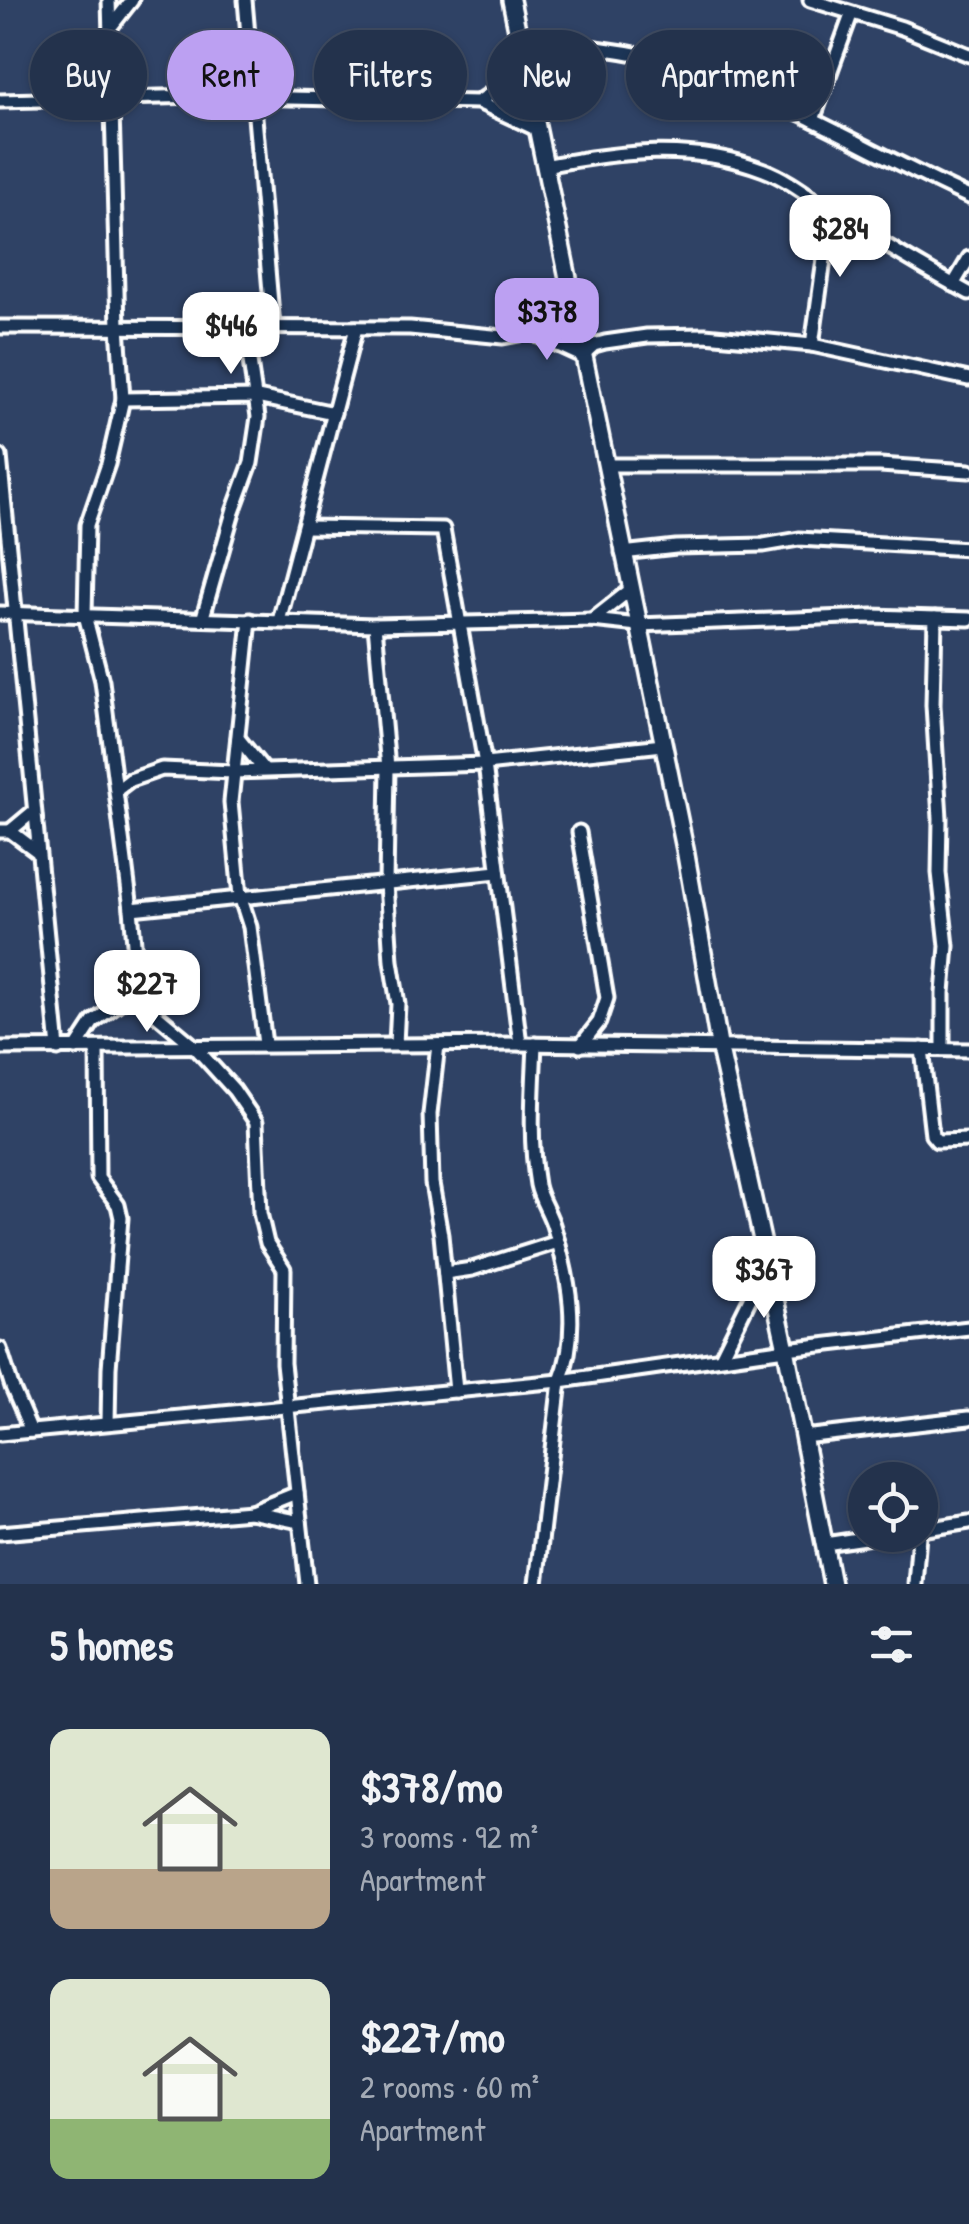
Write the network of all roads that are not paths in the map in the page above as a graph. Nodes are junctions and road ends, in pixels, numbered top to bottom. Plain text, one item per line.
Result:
1 (109, 0) edge
2 (132, 0) edge
3 (245, 0) edge
4 (511, 0) edge
5 (810, 0) edge
6 (851, 14) junction
7 (110, 29) joint
8 (248, 30) edge
9 (516, 30) edge
10 (969, 56) edge
11 (833, 64) edge
12 (487, 96) edge
13 (294, 98) edge
14 (30, 100) edge
15 (0, 101) edge
16 (478, 102) junction
17 (111, 120) edge
18 (258, 120) edge
19 (534, 120) edge
20 (813, 120) edge
21 (536, 129) junction
22 (544, 166) junction
23 (969, 197) edge
24 (831, 210) junction
25 (969, 258) edge
26 (953, 284) junction
27 (969, 293) edge
28 (573, 308) junction
29 (0, 327) edge
30 (253, 327) junction
31 (273, 327) junction
32 (118, 328) junction
33 (356, 328) junction
34 (530, 332) junction
35 (812, 345) junction
36 (582, 356) junction
37 (969, 379) edge
38 (257, 397) junction
39 (123, 399) junction
40 (334, 413) junction
41 (0, 456) edge
42 (607, 465) junction
43 (969, 471) edge
44 (305, 527) junction
45 (969, 549) edge
46 (622, 553) junction
47 (630, 590) junction
48 (0, 613) edge
49 (14, 614) junction
50 (85, 615) junction
51 (204, 618) junction
52 (935, 618) junction
53 (969, 619) edge
54 (250, 620) junction
55 (592, 620) junction
56 (279, 621) junction
57 (461, 624) junction
58 (374, 625) junction
59 (638, 625) junction
60 (238, 738) junction
61 (663, 745) junction
62 (486, 764) junction
63 (388, 768) junction
64 (264, 770) junction
65 (232, 772) junction
66 (117, 790) junction
67 (34, 812) junction
68 (5, 831) edge
69 (580, 832) dead end
70 (38, 852) junction
71 (498, 872) junction
72 (386, 884) junction
73 (240, 896) junction
74 (132, 909) junction
75 (138, 988) junction
76 (265, 1044) junction
77 (396, 1044) junction
78 (438, 1044) junction
79 (520, 1044) junction
80 (534, 1044) junction
81 (719, 1044) junction
82 (194, 1046) junction
83 (580, 1046) junction
84 (0, 1048) edge
85 (76, 1048) junction
86 (97, 1048) junction
87 (58, 1049) junction
88 (922, 1049) junction
89 (943, 1049) junction
90 (969, 1050) edge
91 (969, 1140) edge
92 (558, 1242) junction
93 (767, 1264) junction
94 (446, 1273) junction
95 (969, 1328) edge
96 (0, 1348) edge
97 (786, 1349) junction
98 (721, 1358) junction
99 (560, 1381) junction
100 (456, 1391) junction
101 (286, 1408) junction
102 (969, 1418) edge
103 (108, 1423) junction
104 (31, 1431) junction
105 (0, 1434) edge
106 (803, 1438) junction
107 (297, 1492) junction
108 (250, 1512) junction
109 (300, 1522) junction
110 (969, 1522) edge
111 (938, 1528) edge
112 (0, 1533) edge
113 (848, 1540) edge
114 (825, 1544) junction
115 (917, 1552) edge
116 (307, 1584) edge
117 (536, 1584) edge
118 (832, 1584) edge
119 (915, 1584) edge

1 - 7 street
2 - 7 street
3 - 8 street
4 - 9 street
5 - 6 street
6 - 10 street
6 - 11 street
12 - 16 street
13 - 16 street
14 - 15 street
16 - 21 street
17 - 32 street
18 - 31 street
19 - 21 street
20 - 23 street
21 - 22 street
22 - 24 street
22 - 28 street
24 - 26 street
24 - 35 street
25 - 26 street
26 - 27 street
28 - 34 street
28 - 36 street
29 - 32 street
30 - 31 street
30 - 32 street
30 - 38 street
31 - 33 street
32 - 39 street
33 - 34 street
33 - 40 street
34 - 36 street
35 - 36 street
35 - 37 street
36 - 42 street
38 - 39 street
38 - 40 street
38 - 51 street
39 - 50 street
40 - 44 street
41 - 49 street
42 - 43 street
42 - 46 street
44 - 56 street
44 - 57 street
45 - 46 street
46 - 47 street
47 - 55 street
47 - 59 street
48 - 49 street
49 - 50 street
49 - 67 street
50 - 51 street
50 - 66 street
51 - 54 street
52 - 53 street
52 - 59 street
52 - 89 street
54 - 56 street
54 - 60 street
55 - 57 street
55 - 59 street
56 - 58 street
57 - 58 street
57 - 62 street
58 - 63 street
59 - 61 street
60 - 64 street
60 - 65 street
61 - 62 street
61 - 81 street
62 - 63 street
62 - 71 street
63 - 64 street
63 - 72 street
64 - 65 street
65 - 66 street
65 - 73 street
66 - 74 street
67 - 68 street
67 - 70 street
68 - 70 street
69 - 83 street
70 - 87 street
71 - 72 street
71 - 79 street
72 - 73 street
72 - 77 street
73 - 74 street
73 - 76 street
74 - 75 street
75 - 82 street
75 - 85 street
76 - 77 street
76 - 82 street
77 - 78 street
78 - 79 street
78 - 94 street
79 - 80 street
80 - 83 street
80 - 92 street
81 - 83 street
81 - 88 street
81 - 93 street
82 - 86 street
82 - 101 street
84 - 87 street
85 - 86 street
85 - 87 street
86 - 103 street
88 - 89 street
88 - 91 street
89 - 90 street
92 - 94 street
92 - 99 street
93 - 97 street
93 - 98 street
94 - 100 street
95 - 97 street
96 - 104 street
97 - 98 street
97 - 106 street
98 - 99 street
99 - 100 street
99 - 117 street
100 - 101 street
101 - 103 street
101 - 107 street
102 - 106 street
103 - 104 street
104 - 105 street
106 - 114 street
107 - 108 street
107 - 109 street
108 - 109 street
108 - 112 street
109 - 116 street
110 - 111 street
113 - 114 street
114 - 118 street
115 - 119 street

